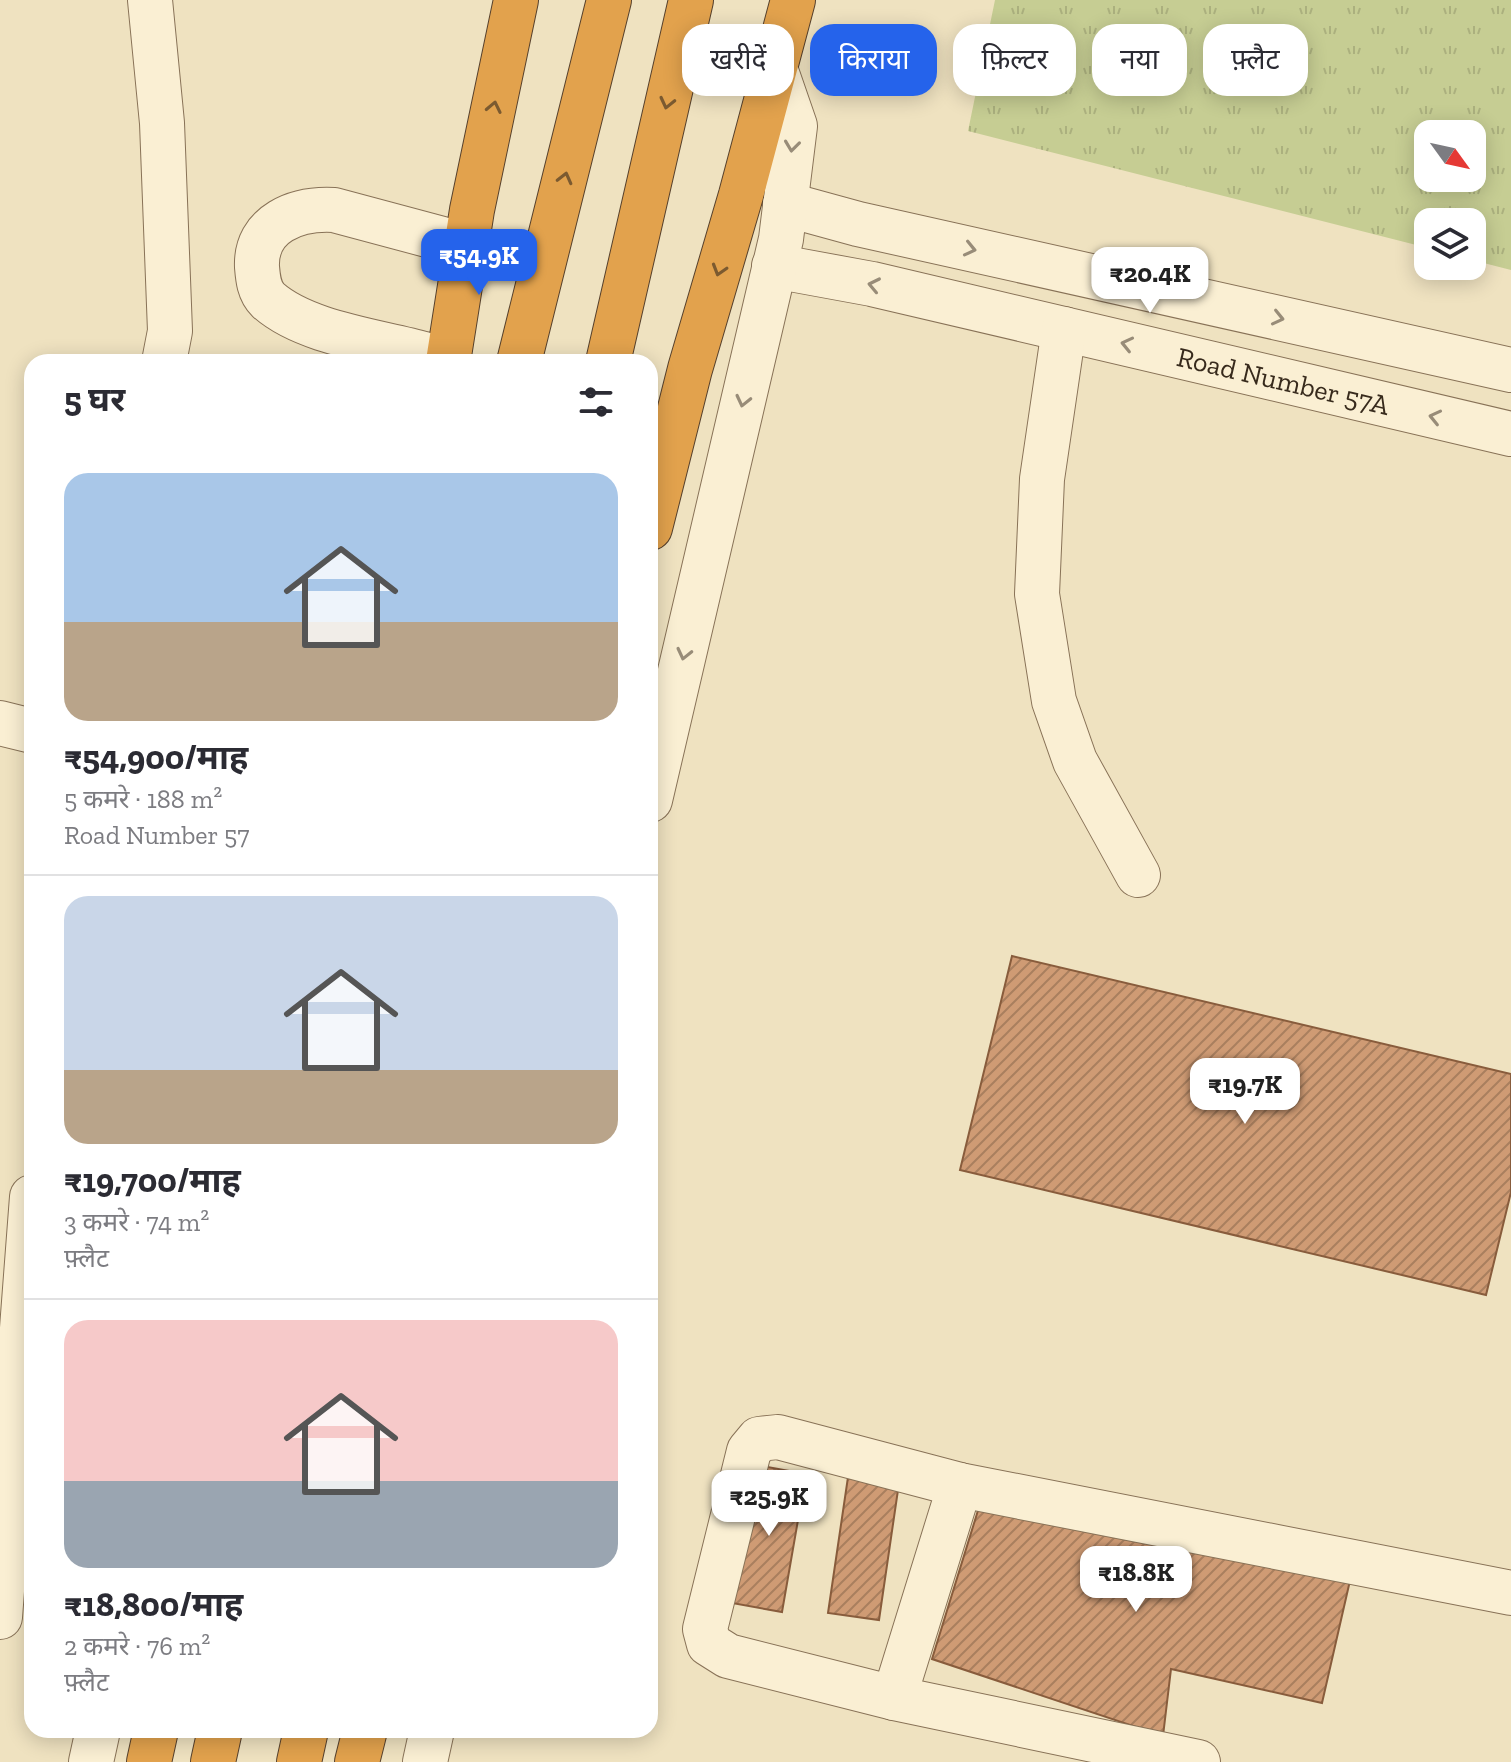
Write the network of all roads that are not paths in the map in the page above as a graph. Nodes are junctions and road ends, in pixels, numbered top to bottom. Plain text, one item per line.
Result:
1 (150, 0) edge
2 (516, 0) edge
3 (609, 0) edge
4 (691, 0) edge
5 (793, 0) edge
6 (787, 24) edge
7 (769, 96) edge
8 (785, 96) edge
9 (785, 204) junction
10 (467, 227) junction
11 (774, 266) junction
12 (1064, 329) junction
13 (166, 354) edge
14 (414, 354) edge
15 (432, 354) edge
16 (521, 354) edge
17 (610, 354) edge
18 (1511, 370) edge
19 (1511, 434) edge
20 (658, 496) edge
21 (0, 723) edge
22 (24, 729) edge
23 (658, 766) edge
24 (1138, 875) dead end
25 (24, 1302) edge
26 (960, 1485) junction
27 (1511, 1593) edge
28 (0, 1617) edge
29 (894, 1698) junction
30 (96, 1738) edge
31 (154, 1738) edge
32 (218, 1738) edge
33 (304, 1738) edge
34 (363, 1738) edge
35 (430, 1738) edge
36 (91, 1762) edge
37 (149, 1762) edge
38 (213, 1762) edge
39 (299, 1762) edge
40 (357, 1762) edge
41 (425, 1762) edge
42 (1198, 1762) edge

1 - 13 street
10 -> 2 highway
16 -> 3 highway
4 -> 17 highway
5 - 6 highway
7 -> 20 highway
8 -> 9 street
9 - 11 street
9 -> 18 street
10 - 14 street
10 - 15 highway
12 -> 11 street, Road Number 57A
11 -> 23 street
19 -> 12 street, Road Number 57A
12 - 24 street
21 - 22 street
25 - 28 street
26 - 27 street
26 - 29 street
26 - 29 street
29 - 42 street
30 - 36 street
31 - 37 highway
32 - 38 highway
33 - 39 highway
34 - 40 highway
35 - 41 street

